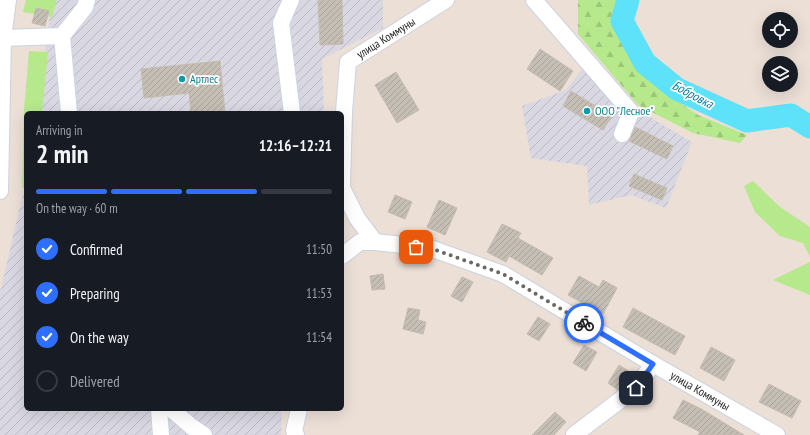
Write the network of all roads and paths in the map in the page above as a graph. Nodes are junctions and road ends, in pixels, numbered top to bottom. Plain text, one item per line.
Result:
1 (8, 0) edge
2 (87, 0) edge
3 (291, 0) edge
4 (446, 0) edge
5 (534, 0) edge
6 (62, 36) junction
7 (3, 38) junction
8 (69, 111) edge
9 (292, 111) edge
10 (344, 112) edge
11 (622, 134) dead end
12 (0, 191) edge
13 (344, 192) edge
14 (375, 242) junction
15 (344, 254) edge
16 (653, 364) junction
17 (159, 411) edge
18 (174, 411) edge
19 (299, 411) edge
20 (161, 435) edge
21 (204, 435) edge
22 (296, 435) edge
23 (574, 435) edge
24 (777, 435) edge

1 - 7 street
2 - 6 street
3 - 9 street
4 - 10 street, улица Коммуны
5 - 11 street
6 - 7 street
6 - 8 street
7 - 12 street
13 - 14 street
14 - 15 street, улица Коммуны
14 - 16 street, улица Коммуны
16 - 23 street
16 - 24 street, улица Коммуны
17 - 20 street
18 - 21 street
19 - 22 street

